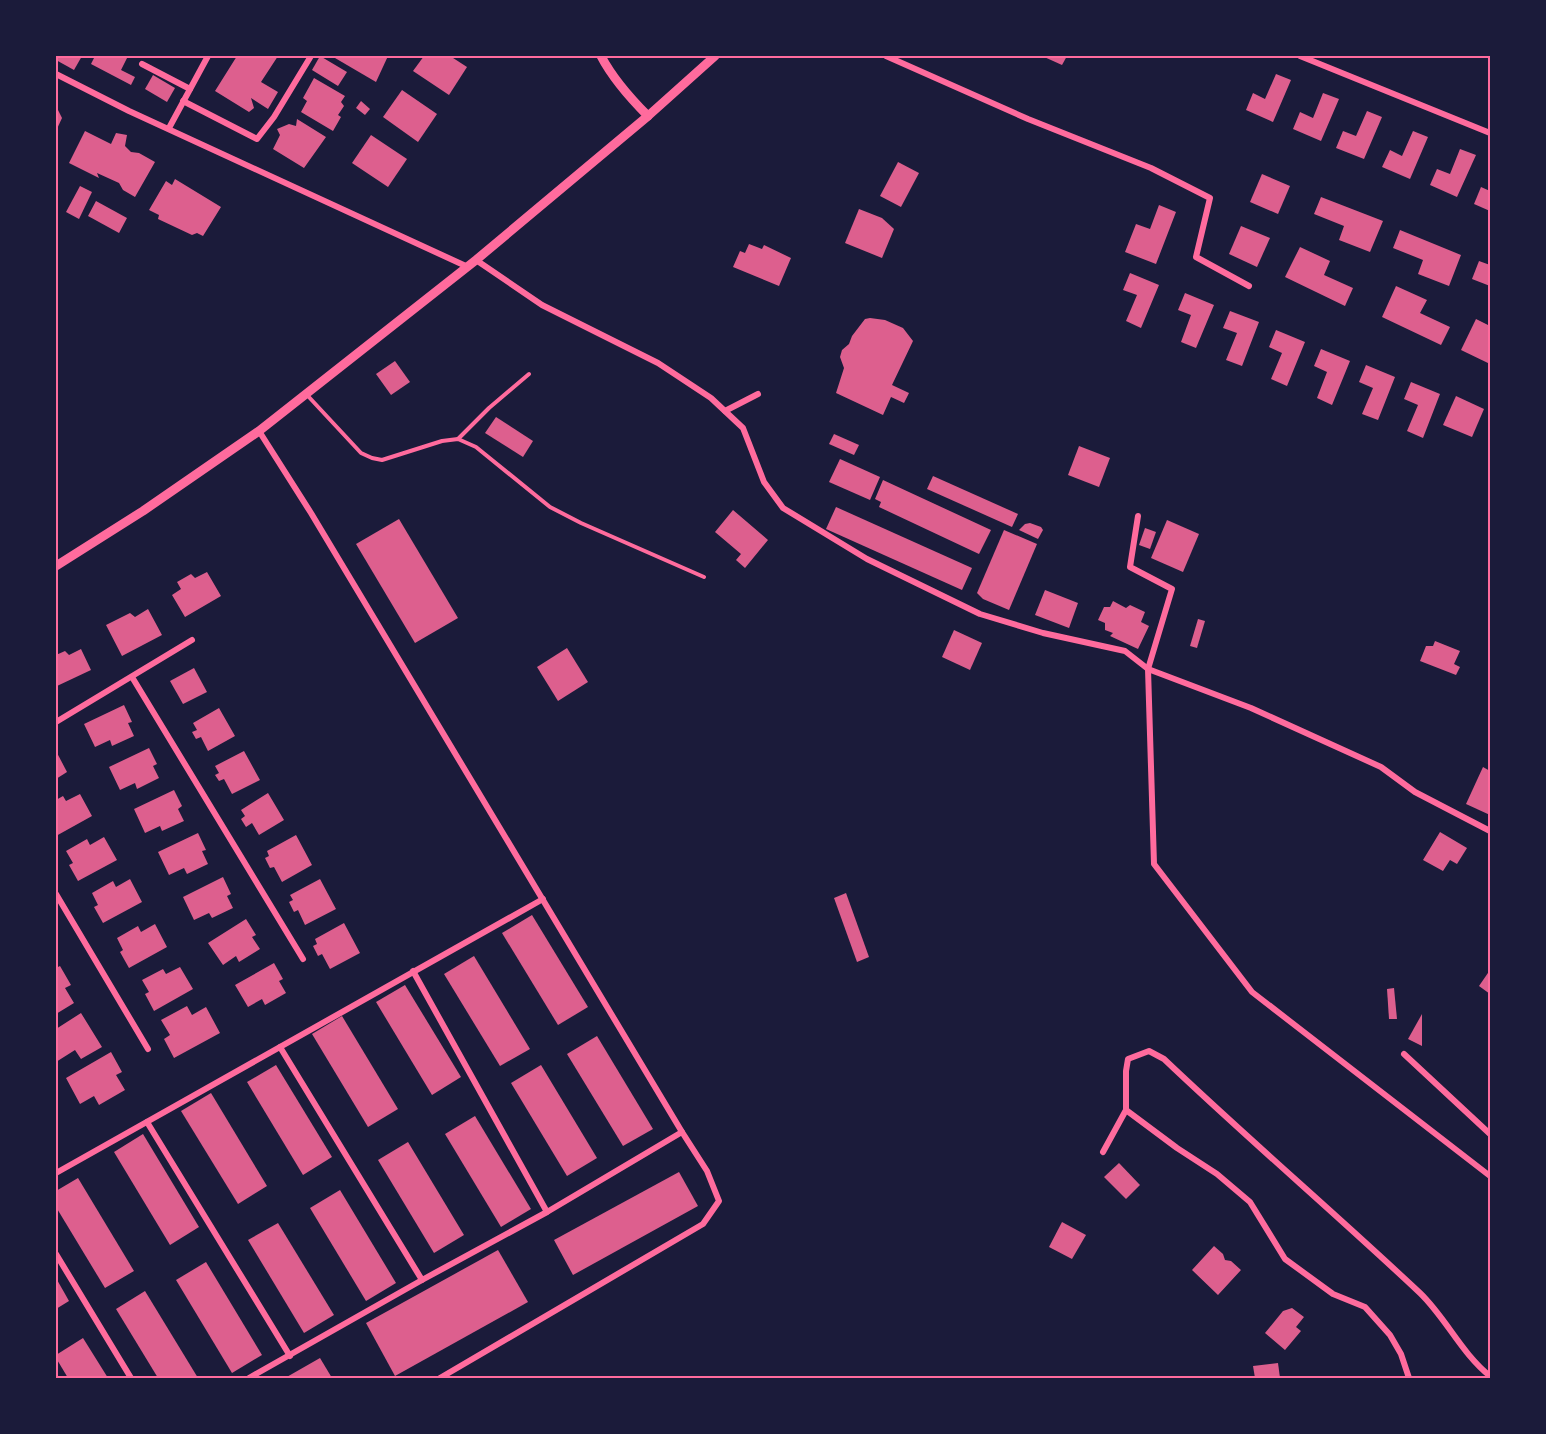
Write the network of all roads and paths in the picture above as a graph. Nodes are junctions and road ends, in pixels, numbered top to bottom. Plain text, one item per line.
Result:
1 (208, 56) edge
2 (311, 56) edge
3 (601, 56) edge
4 (715, 56) edge
5 (886, 56) edge
6 (1300, 56) edge
7 (142, 64) dead end
8 (56, 74) edge
9 (190, 89) junction
10 (183, 101) junction
11 (648, 116) junction
12 (169, 128) junction
13 (1491, 132) edge
14 (476, 260) junction
15 (468, 267) junction
16 (1249, 286) dead end
17 (529, 374) dead end
18 (307, 394) junction
19 (758, 394) dead end
20 (725, 411) junction
21 (259, 431) junction
22 (458, 439) junction
23 (1138, 516) dead end
24 (56, 566) edge
25 (704, 577) dead end
26 (192, 640) dead end
27 (1148, 669) junction
28 (132, 677) junction
29 (56, 722) edge
30 (1491, 831) edge
31 (56, 894) edge
32 (543, 899) junction
33 (303, 959) dead end
34 (413, 971) junction
35 (280, 1047) junction
36 (148, 1049) dead end
37 (1404, 1054) dead end
38 (1126, 1110) junction
39 (147, 1122) junction
40 (682, 1132) junction
41 (1491, 1134) edge
42 (1103, 1152) dead end
43 (56, 1173) edge
44 (1491, 1176) edge
45 (548, 1212) junction
46 (56, 1254) edge
47 (422, 1280) junction
48 (290, 1356) junction
49 (1491, 1376) edge
50 (131, 1378) edge
51 (249, 1378) edge
52 (440, 1378) edge
53 (1409, 1378) edge

1 - 9 street
2 - 10 street
3 - 11 main road
4 - 11 main road
5 - 16 street
6 - 13 street
7 - 9 street
8 - 12 street
9 - 10 street
10 - 12 street
11 - 14 main road
12 - 15 street
14 - 15 main road
14 - 20 street
15 - 18 main road
17 - 22 lane
18 - 21 main road
18 - 22 lane
19 - 20 street
20 - 27 street
21 - 24 main road
21 - 32 street
22 - 25 lane
23 - 27 street
26 - 28 street
27 - 30 street
27 - 44 street
28 - 29 street
28 - 33 street
31 - 36 street
32 - 34 street
32 - 40 street
34 - 35 street
34 - 45 street
35 - 39 street
35 - 47 street
37 - 41 street
38 - 42 street
38 - 49 street
38 - 53 street
39 - 43 street
39 - 48 street
40 - 45 street
40 - 52 street
45 - 47 street
46 - 50 street
47 - 48 street
48 - 51 street

